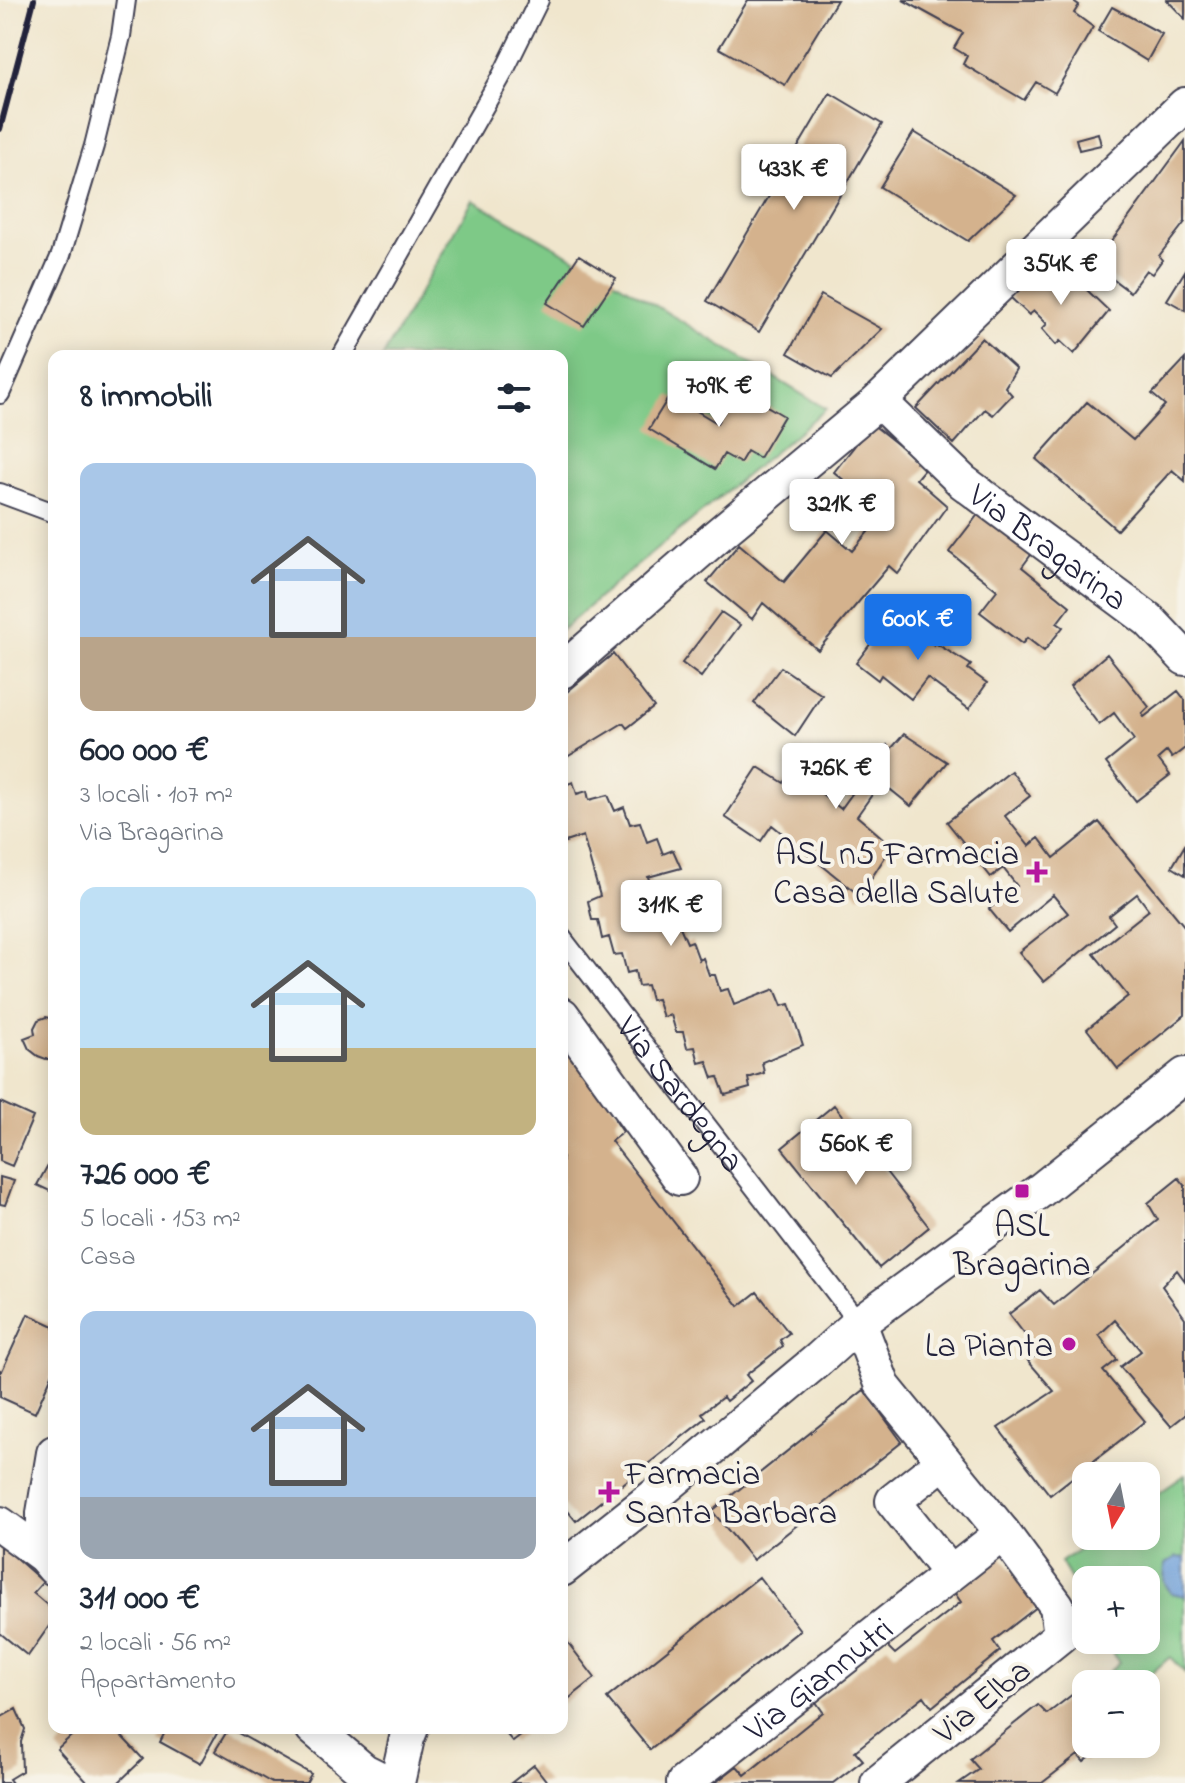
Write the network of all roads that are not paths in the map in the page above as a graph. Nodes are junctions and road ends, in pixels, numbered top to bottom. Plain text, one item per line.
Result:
1 (126, 0) edge
2 (539, 0) edge
3 (1185, 105) edge
4 (345, 350) edge
5 (0, 394) edge
6 (879, 401) junction
7 (0, 493) edge
8 (48, 511) edge
9 (1185, 658) edge
10 (568, 666) edge
11 (568, 946) edge
12 (568, 1023) edge
13 (1185, 1075) edge
14 (680, 1178) dead end
15 (859, 1323) junction
16 (944, 1461) junction
17 (48, 1489) edge
18 (0, 1524) edge
19 (1003, 1533) junction
20 (48, 1552) edge
21 (48, 1561) edge
22 (568, 1564) edge
23 (950, 1573) junction
24 (320, 1734) edge
25 (409, 1734) edge
26 (388, 1783) edge
27 (397, 1783) edge
28 (684, 1783) edge
29 (878, 1783) edge

1 - 5 lane
2 - 4 lane
3 - 6 street
6 - 9 street, Via Bragarina
6 - 10 street
7 - 8 lane
11 - 15 lane, Via Sardegna
12 - 14 street
13 - 15 street
15 - 16 street
15 - 22 street
16 - 19 street
16 - 23 street
17 - 20 street
18 - 21 street
19 - 23 street, Via Giannutri
19 - 29 street, Via Elba
23 - 28 street, Via Giannutri
24 - 26 street
25 - 27 street

